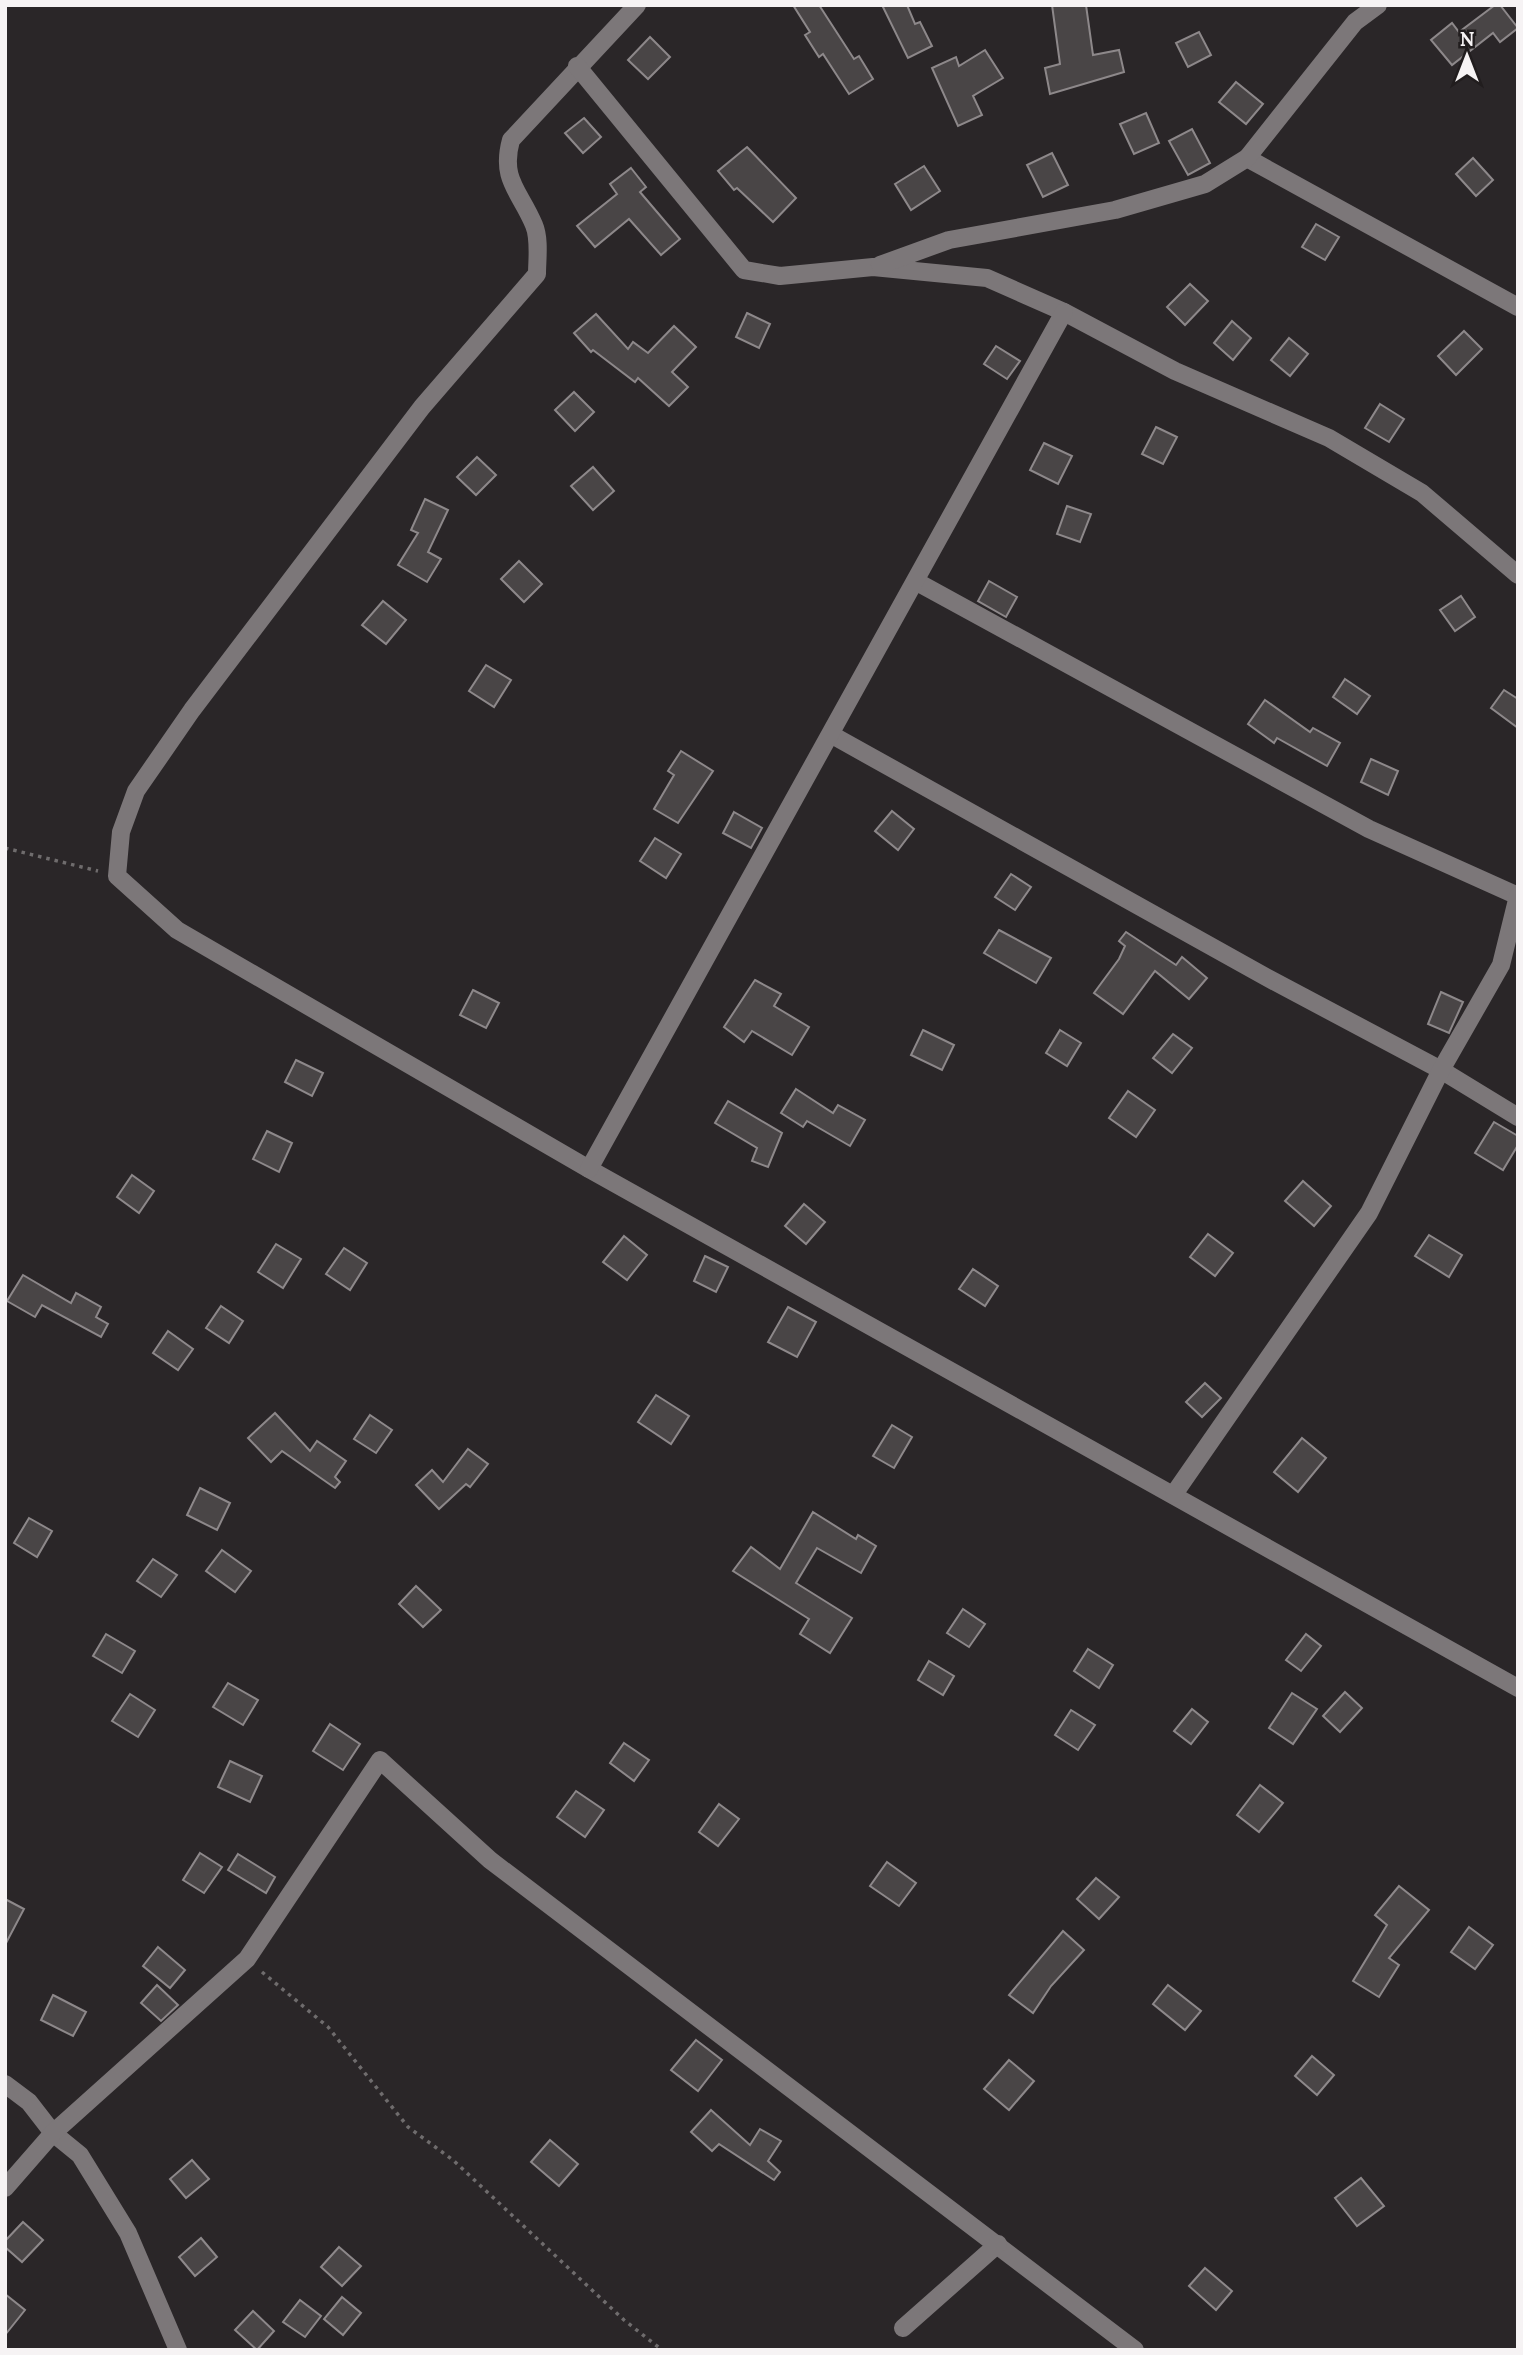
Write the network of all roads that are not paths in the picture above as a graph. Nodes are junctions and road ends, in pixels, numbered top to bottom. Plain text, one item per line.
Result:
1 (637, 5) edge
2 (1378, 5) edge
3 (577, 66) junction
4 (1247, 159) junction
5 (873, 267) junction
6 (1518, 307) edge
7 (1065, 312) junction
8 (1518, 575) edge
9 (917, 582) junction
10 (832, 735) junction
11 (1518, 896) edge
12 (1441, 1070) junction
13 (1518, 1117) edge
14 (589, 1169) junction
15 (1174, 1494) junction
16 (1518, 1688) edge
17 (5, 2084) edge
18 (53, 2133) junction
19 (5, 2188) edge
20 (998, 2244) junction
21 (903, 2328) dead end
22 (181, 2349) edge
23 (1135, 2350) edge

1 - 3 street
2 - 4 street
3 - 5 street
3 - 14 street
4 - 5 street
4 - 6 street
5 - 7 street
7 - 8 street
7 - 9 street
9 - 10 street
9 - 11 street
10 - 12 street
10 - 14 street
11 - 12 street
12 - 13 street
12 - 15 street
14 - 15 street
15 - 16 street
17 - 18 street
18 - 19 street
18 - 20 street
18 - 22 street
20 - 21 street
20 - 23 street

